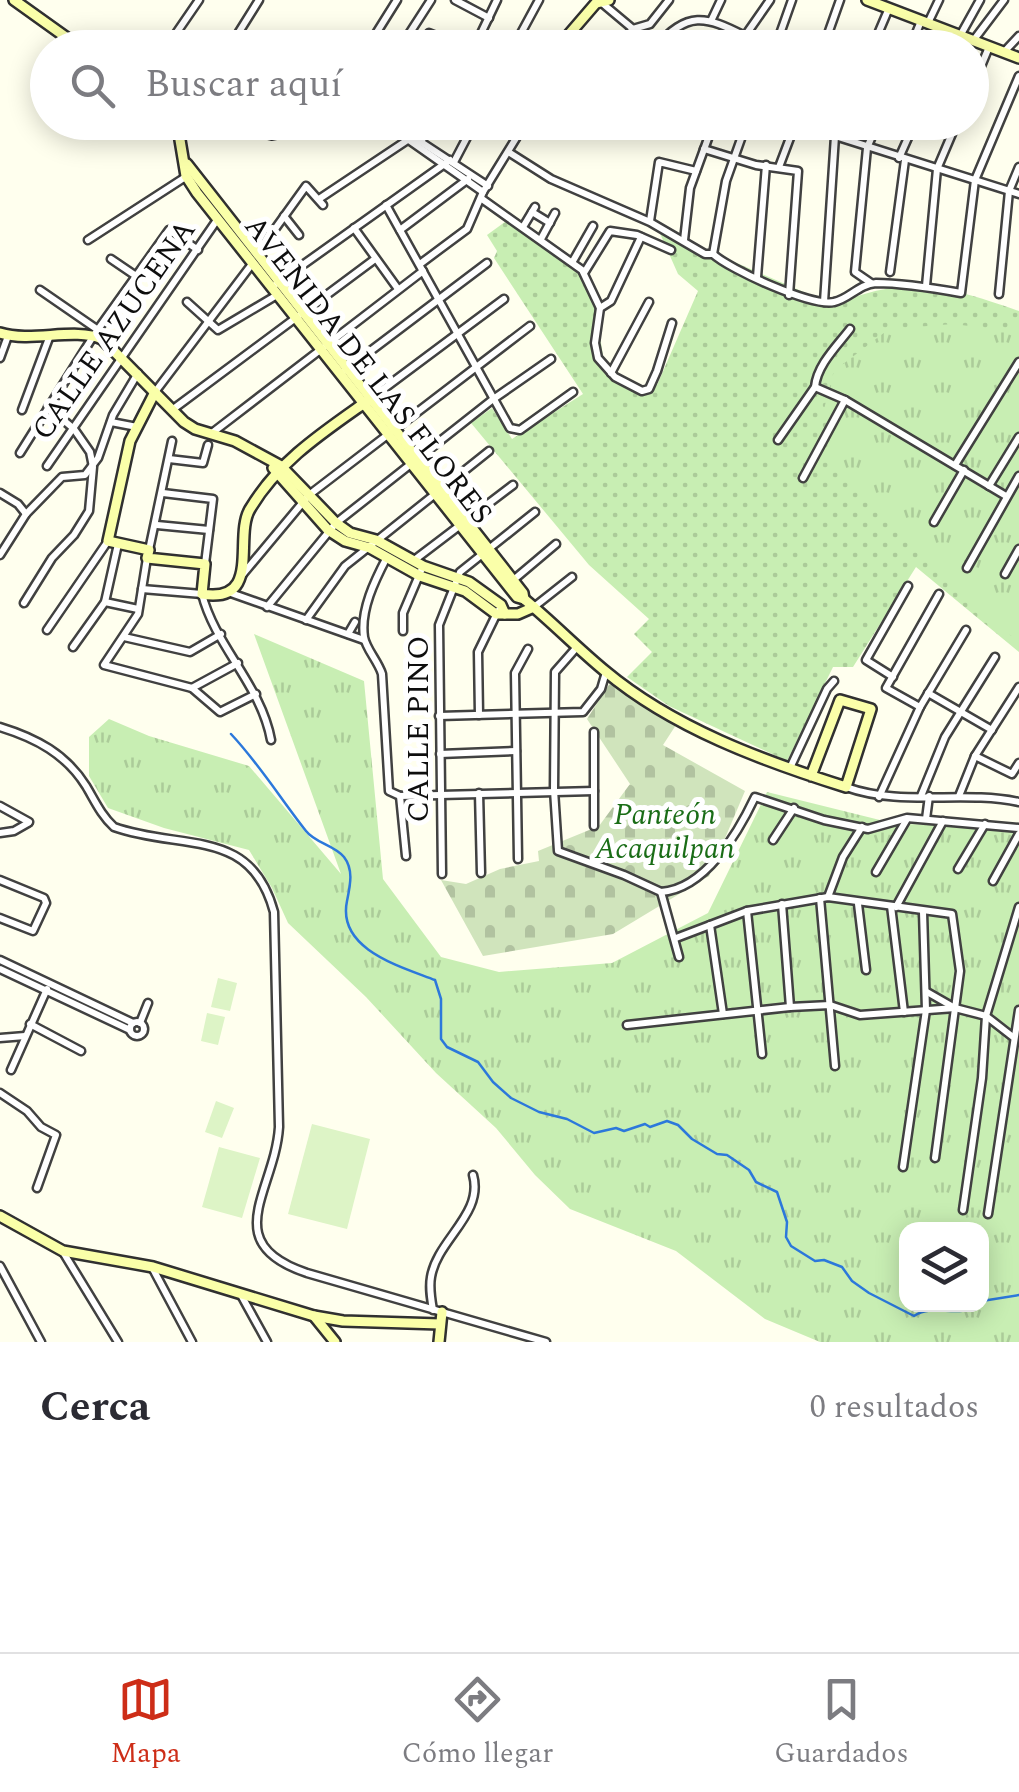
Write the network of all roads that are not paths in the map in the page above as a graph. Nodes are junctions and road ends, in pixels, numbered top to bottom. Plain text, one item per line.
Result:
1 (14, 0) edge
2 (198, 0) edge
3 (259, 0) edge
4 (398, 0) edge
5 (431, 0) edge
6 (455, 0) edge
7 (497, 0) edge
8 (539, 0) edge
9 (669, 0) edge
10 (721, 0) edge
11 (770, 0) edge
12 (792, 0) edge
13 (840, 0) edge
14 (867, 0) edge
15 (902, 0) edge
16 (939, 0) edge
17 (980, 0) edge
18 (1004, 0) edge
19 (606, 2) edge
20 (892, 10) junction
21 (489, 18) junction
22 (712, 19) junction
23 (924, 22) junction
24 (632, 29) joint
25 (55, 30) edge
26 (178, 30) edge
27 (240, 30) edge
28 (379, 30) edge
29 (412, 30) edge
30 (482, 30) edge
31 (523, 30) edge
32 (573, 30) edge
33 (677, 30) edge
34 (733, 30) edge
35 (749, 30) edge
36 (781, 30) edge
37 (829, 30) edge
38 (881, 30) edge
39 (920, 30) edge
40 (944, 30) edge
41 (960, 30) edge
42 (981, 30) edge
43 (1019, 36) edge
44 (989, 47) edge
45 (1004, 52) junction
46 (1019, 58) edge
47 (1019, 76) edge
48 (181, 140) edge
49 (403, 140) edge
50 (412, 140) edge
51 (415, 140) edge
52 (463, 140) edge
53 (517, 140) edge
54 (708, 140) edge
55 (740, 140) edge
56 (789, 140) edge
57 (835, 140) edge
58 (846, 140) edge
59 (870, 140) edge
60 (908, 140) edge
61 (950, 140) edge
62 (421, 142) joint
63 (867, 148) junction
64 (704, 150) junction
65 (510, 153) junction
66 (733, 159) junction
67 (902, 159) junction
68 (449, 162) junction
69 (766, 165) junction
70 (779, 167) junction
71 (1019, 167) edge
72 (938, 169) junction
73 (696, 172) junction
74 (189, 174) junction
75 (470, 178) junction
76 (975, 180) junction
77 (1008, 191) junction
78 (484, 192) junction
79 (1019, 194) edge
80 (386, 204) junction
81 (554, 213) dead end
82 (284, 216) junction
83 (218, 220) junction
84 (650, 222) junction
85 (550, 223) junction
86 (592, 226) dead end
87 (523, 227) junction
88 (354, 228) junction
89 (232, 230) junction
90 (400, 230) junction
91 (299, 235) dead end
92 (642, 237) junction
93 (88, 240) dead end
94 (540, 240) junction
95 (684, 240) junction
96 (198, 250) junction
97 (671, 250) dead end
98 (258, 253) junction
99 (713, 254) junction
100 (111, 259) dead end
101 (375, 260) junction
102 (573, 261) junction
103 (250, 262) junction
104 (487, 263) dead end
105 (422, 268) junction
106 (890, 272) dead end
107 (584, 274) junction
108 (136, 276) junction
109 (757, 276) junction
110 (872, 283) junction
111 (926, 286) junction
112 (276, 289) junction
113 (398, 289) junction
114 (40, 290) dead end
115 (998, 294) dead end
116 (789, 295) junction
117 (439, 298) junction
118 (504, 299) dead end
119 (187, 302) dead end
120 (649, 302) dead end
121 (824, 302) junction
122 (600, 308) junction
123 (299, 317) junction
124 (210, 320) junction
125 (672, 323) dead end
126 (530, 326) dead end
127 (850, 329) dead end
128 (457, 330) junction
129 (96, 332) junction
130 (4, 335) edge
131 (49, 338) junction
132 (323, 347) junction
133 (122, 356) junction
134 (0, 358) edge
135 (552, 359) dead end
136 (1019, 362) edge
137 (475, 366) junction
138 (138, 372) junction
139 (343, 372) junction
140 (611, 373) junction
141 (815, 386) junction
142 (155, 392) junction
143 (573, 392) dead end
144 (492, 400) junction
145 (845, 400) junction
146 (366, 401) junction
147 (48, 408) junction
148 (22, 410) dead end
149 (172, 410) junction
150 (111, 422) junction
151 (137, 427) junction
152 (74, 429) junction
153 (390, 432) junction
154 (1019, 437) edge
155 (210, 440) junction
156 (778, 440) dead end
157 (172, 441) dead end
158 (490, 451) dead end
159 (20, 453) dead end
160 (169, 459) junction
161 (414, 462) junction
162 (47, 466) dead end
163 (955, 466) junction
164 (92, 467) junction
165 (278, 468) junction
166 (964, 470) junction
167 (1019, 476) edge
168 (802, 478) dead end
169 (513, 486) dead end
170 (989, 486) junction
171 (164, 492) junction
172 (437, 492) junction
173 (0, 493) edge
174 (1006, 496) junction
175 (305, 498) junction
176 (535, 512) dead end
177 (26, 514) junction
178 (461, 522) junction
179 (934, 522) dead end
180 (157, 524) junction
181 (332, 526) junction
182 (209, 530) junction
183 (113, 542) junction
184 (373, 544) junction
185 (556, 544) dead end
186 (1019, 549) edge
187 (485, 553) junction
188 (148, 554) junction
189 (0, 555) edge
190 (387, 557) junction
191 (206, 564) junction
192 (419, 568) junction
193 (968, 568) dead end
194 (243, 574) junction
195 (1005, 574) dead end
196 (572, 578) dead end
197 (456, 582) junction
198 (510, 583) junction
199 (908, 586) dead end
200 (142, 589) junction
201 (228, 592) junction
202 (202, 594) junction
203 (939, 594) dead end
204 (105, 602) junction
205 (24, 603) dead end
206 (267, 607) junction
207 (534, 608) junction
208 (138, 609) junction
209 (501, 611) junction
210 (306, 620) junction
211 (355, 622) dead end
212 (46, 630) dead end
213 (966, 630) dead end
214 (404, 631) dead end
215 (221, 634) junction
216 (348, 634) junction
217 (124, 637) junction
218 (364, 640) junction
219 (578, 646) junction
220 (74, 647) dead end
221 (528, 649) dead end
222 (994, 657) dead end
223 (238, 663) junction
224 (606, 672) junction
225 (893, 678) junction
226 (834, 681) dead end
227 (1019, 687) edge
228 (192, 688) junction
229 (256, 694) junction
230 (928, 694) junction
231 (920, 708) junction
232 (960, 712) junction
233 (554, 713) junction
234 (516, 714) junction
235 (479, 715) junction
236 (440, 716) junction
237 (0, 727) edge
238 (992, 730) junction
239 (594, 732) dead end
240 (271, 740) dead end
241 (516, 752) junction
242 (440, 754) junction
243 (975, 756) junction
244 (1019, 763) edge
245 (790, 768) junction
246 (811, 776) junction
247 (846, 788) junction
248 (554, 790) junction
249 (594, 790) junction
250 (516, 791) junction
251 (440, 793) junction
252 (479, 793) junction
253 (400, 796) junction
254 (925, 796) junction
255 (960, 796) junction
256 (879, 798) junction
257 (1019, 802) edge
258 (0, 806) edge
259 (794, 808) junction
260 (907, 818) junction
261 (926, 819) junction
262 (943, 821) junction
263 (985, 824) junction
264 (594, 826) dead end
265 (862, 826) junction
266 (1019, 831) edge
267 (0, 833) edge
268 (773, 840) dead end
269 (406, 856) dead end
270 (518, 860) dead end
271 (958, 868) dead end
272 (876, 872) dead end
273 (481, 873) dead end
274 (442, 874) dead end
275 (0, 880) edge
276 (994, 881) dead end
277 (661, 892) junction
278 (824, 898) junction
279 (782, 904) junction
280 (858, 904) junction
281 (894, 907) junction
282 (1019, 908) edge
283 (747, 911) junction
284 (923, 912) junction
285 (0, 918) edge
286 (710, 925) junction
287 (676, 938) junction
288 (679, 957) dead end
289 (0, 960) edge
290 (0, 969) edge
291 (866, 970) dead end
292 (49, 987) junction
293 (926, 991) junction
294 (148, 1003) dead end
295 (830, 1005) junction
296 (790, 1007) junction
297 (955, 1008) junction
298 (926, 1010) junction
299 (1019, 1010) edge
300 (759, 1011) junction
301 (904, 1012) junction
302 (724, 1014) junction
303 (986, 1016) junction
304 (30, 1024) junction
305 (628, 1024) dead end
306 (1016, 1032) edge
307 (25, 1036) junction
308 (0, 1038) edge
309 (81, 1051) dead end
310 (762, 1054) dead end
311 (835, 1066) dead end
312 (11, 1070) dead end
313 (0, 1094) edge
314 (935, 1158) dead end
315 (903, 1166) dead end
316 (473, 1175) dead end
317 (37, 1188) dead end
318 (963, 1210) dead end
319 (988, 1214) dead end
320 (0, 1216) edge
321 (62, 1251) junction
322 (0, 1266) edge
323 (153, 1268) junction
324 (239, 1292) junction
325 (438, 1311) junction
326 (314, 1316) junction
327 (440, 1324) junction
328 (265, 1341) edge
329 (41, 1342) edge
330 (118, 1342) edge
331 (192, 1342) edge
332 (334, 1342) edge
333 (440, 1342) edge
334 (546, 1342) edge

1 - 25 main road
2 - 26 street
3 - 27 street
4 - 28 street
5 - 29 street
6 - 21 street
7 - 21 street
8 - 31 street
9 - 24 street
10 - 22 street
11 - 35 street
12 - 36 street
13 - 37 street
14 - 20 main road
15 - 20 street
16 - 23 street
17 - 41 street
18 - 42 street
19 - 24 street
19 - 32 main road
20 - 23 main road
20 - 38 street
21 - 30 street
22 - 33 street
22 - 34 street
23 - 39 street
23 - 40 main road
43 - 45 street
44 - 45 main road
45 - 46 main road
47 - 76 street
48 - 74 main road
49 - 82 street
50 - 68 street
51 - 62 street
52 - 68 street
53 - 65 street
54 - 64 street
55 - 66 street
56 - 70 street
57 - 121 street
58 - 63 street
59 - 63 street
60 - 67 street
61 - 72 street
62 - 68 street
63 - 67 street
63 - 110 street
64 - 66 street
64 - 73 street
65 - 78 street
65 - 84 street
66 - 69 street
66 - 99 street
67 - 72 street
67 - 106 street
68 - 75 street
68 - 80 street
69 - 70 street
69 - 109 street
70 - 116 street
71 - 77 street
72 - 76 street
72 - 111 street
73 - 84 street
73 - 95 street
74 - 83 main road, AVENIDA DE LAS FLORES
74 - 89 main road, AVENIDA DE LAS FLORES
74 - 93 street
75 - 78 street
75 - 90 street
76 - 77 street
76 - 111 street
77 - 79 street
77 - 115 street
78 - 87 street
78 - 105 street
80 - 88 street
80 - 90 street
81 - 85 street
82 - 91 street
82 - 98 street
83 - 89 main road, AVENIDA DE LAS FLORES
83 - 96 street, CALLE AZUCENA
84 - 95 street
85 - 87 street
85 - 94 street
86 - 102 street
87 - 94 street
88 - 101 street
88 - 112 street
89 - 98 main road, AVENIDA DE LAS FLORES
89 - 103 main road, AVENIDA DE LAS FLORES
90 - 105 street
92 - 97 street
92 - 107 street
92 - 122 street
94 - 102 street
95 - 99 street
96 - 108 street
96 - 133 street, CALLE AZUCENA
98 - 103 street
98 - 112 main road, AVENIDA DE LAS FLORES
99 - 109 street
100 - 108 street
101 - 113 street
101 - 123 street
102 - 107 street
103 - 112 main road, AVENIDA DE LAS FLORES
103 - 124 street
104 - 117 street
105 - 113 street
105 - 117 street
107 - 122 street
108 - 129 street
109 - 116 street
110 - 111 street
110 - 121 street
112 - 123 main road, AVENIDA DE LAS FLORES
112 - 124 street
113 - 132 street
114 - 129 street
116 - 121 street
117 - 128 street
117 - 139 street
118 - 128 street
119 - 124 street
120 - 140 street
122 - 140 street
123 - 132 main road, AVENIDA DE LAS FLORES
123 - 149 street
124 - 142 street
125 - 140 street
126 - 137 street
127 - 141 street
128 - 137 street
128 - 146 street
129 - 131 main road
129 - 133 main road
129 - 147 street
130 - 131 main road
130 - 134 street
131 - 148 street
132 - 139 main road, AVENIDA DE LAS FLORES
132 - 155 street
133 - 138 main road
133 - 152 street, CALLE AZUCENA
135 - 144 street
136 - 163 street
137 - 144 street
137 - 153 street
138 - 142 main road
138 - 150 street, CALLE AZUCENA
139 - 146 main road, AVENIDA DE LAS FLORES
141 - 145 street
141 - 156 street
142 - 149 main road
142 - 151 main road
143 - 144 street
144 - 161 street
145 - 163 street
145 - 168 street
146 - 153 main road, AVENIDA DE LAS FLORES
146 - 165 main road
147 - 152 street
147 - 159 street
149 - 155 main road
150 - 151 street
150 - 164 street, CALLE AZUCENA
151 - 183 main road
152 - 162 street, CALLE AZUCENA
152 - 164 street
153 - 161 main road, AVENIDA DE LAS FLORES
153 - 175 street
154 - 170 street
155 - 160 street
155 - 165 main road
157 - 160 street
158 - 172 street
160 - 171 street
161 - 172 main road, AVENIDA DE LAS FLORES
161 - 181 street
163 - 166 street
164 - 177 street, CALLE AZUCENA
164 - 205 street
165 - 175 main road
165 - 194 main road
166 - 170 street
166 - 179 street
167 - 174 street
169 - 178 street
170 - 174 street
171 - 180 street
171 - 182 street
172 - 178 main road, AVENIDA DE LAS FLORES
172 - 184 street
173 - 177 street
174 - 193 street
175 - 181 main road
175 - 194 street
176 - 187 street
177 - 189 street, CALLE AZUCENA
178 - 187 main road, AVENIDA DE LAS FLORES
178 - 192 street
180 - 182 street
180 - 188 street
181 - 184 main road
181 - 206 street
182 - 191 street
183 - 188 main road
183 - 204 street
183 - 212 street
184 - 190 main road
184 - 192 main road
184 - 210 street
185 - 198 street
186 - 195 street
187 - 197 street
187 - 198 main road, AVENIDA DE LAS FLORES
188 - 191 main road
188 - 200 street
190 - 192 main road
190 - 218 street
191 - 202 main road
192 - 197 main road
192 - 214 street
194 - 201 main road
196 - 207 street
197 - 209 main road
197 - 236 street, CALLE PINO
198 - 207 main road, AVENIDA DE LAS FLORES
199 - 225 street
200 - 202 street
200 - 208 street
201 - 202 main road
201 - 206 street
202 - 215 street
203 - 225 street
204 - 208 street
204 - 220 street
206 - 210 street
207 - 209 main road
207 - 219 main road, AVENIDA DE LAS FLORES
208 - 217 street
209 - 235 street
210 - 216 street
211 - 216 street
213 - 230 street
215 - 217 street
215 - 223 street
216 - 218 street
217 - 228 street
218 - 253 street
219 - 224 main road, AVENIDA DE LAS FLORES
219 - 233 street
221 - 234 street
222 - 232 street
223 - 228 street
223 - 229 street
224 - 233 street
224 - 245 main road, AVENIDA DE LAS FLORES
225 - 231 street
226 - 245 street
227 - 238 street
228 - 229 street
229 - 240 street
230 - 231 street
230 - 232 street
231 - 256 street
232 - 238 street
232 - 254 street
233 - 234 street
233 - 248 street
234 - 235 street
234 - 241 street
235 - 236 street
236 - 242 street, CALLE PINO
237 - 325 street
238 - 243 street
239 - 249 street
241 - 242 street
241 - 250 street
242 - 251 street, CALLE PINO
243 - 244 street
243 - 255 street
245 - 246 main road, AVENIDA DE LAS FLORES
246 - 247 main road, AVENIDA DE LAS FLORES
246 - 247 main road
247 - 256 street, AVENIDA DE LAS FLORES
248 - 249 street
248 - 250 street
248 - 277 street
249 - 264 street
250 - 252 street
250 - 270 street
251 - 252 street
251 - 253 street
251 - 274 street, CALLE PINO
252 - 273 street
253 - 269 street
254 - 255 street, AVENIDA DE LAS FLORES
254 - 256 street, AVENIDA DE LAS FLORES
254 - 261 street
255 - 257 street, AVENIDA DE LAS FLORES
258 - 267 street
259 - 265 street
259 - 268 street
259 - 277 street
260 - 261 street
260 - 265 street
260 - 272 street
261 - 262 street
262 - 263 street
262 - 281 street
263 - 266 street
263 - 271 street
265 - 278 street
266 - 276 street
275 - 285 street
277 - 287 street
278 - 279 street
278 - 280 street
278 - 295 street
279 - 283 street
279 - 296 street
280 - 281 street
280 - 291 street
281 - 284 street
281 - 301 street
282 - 303 street
283 - 286 street
283 - 300 street
284 - 293 street
284 - 297 street
286 - 287 street
286 - 302 street
287 - 288 street
289 - 292 street
290 - 292 street
292 - 294 street
292 - 304 street
293 - 297 street
293 - 298 street
295 - 296 street
295 - 301 street
295 - 311 street
296 - 300 street
297 - 298 street
297 - 303 street
297 - 314 street
298 - 301 street
298 - 315 street
299 - 306 street
300 - 302 street
300 - 310 street
302 - 305 street
303 - 306 street
303 - 318 street
304 - 307 street
304 - 309 street
306 - 319 street
307 - 308 street
307 - 312 street
313 - 317 street
316 - 325 street
320 - 321 main road
321 - 323 main road
321 - 330 street
322 - 329 street
323 - 324 main road
323 - 331 street
324 - 326 main road
324 - 328 street
325 - 327 main road
325 - 334 street
326 - 327 main road
326 - 332 main road
327 - 333 main road

